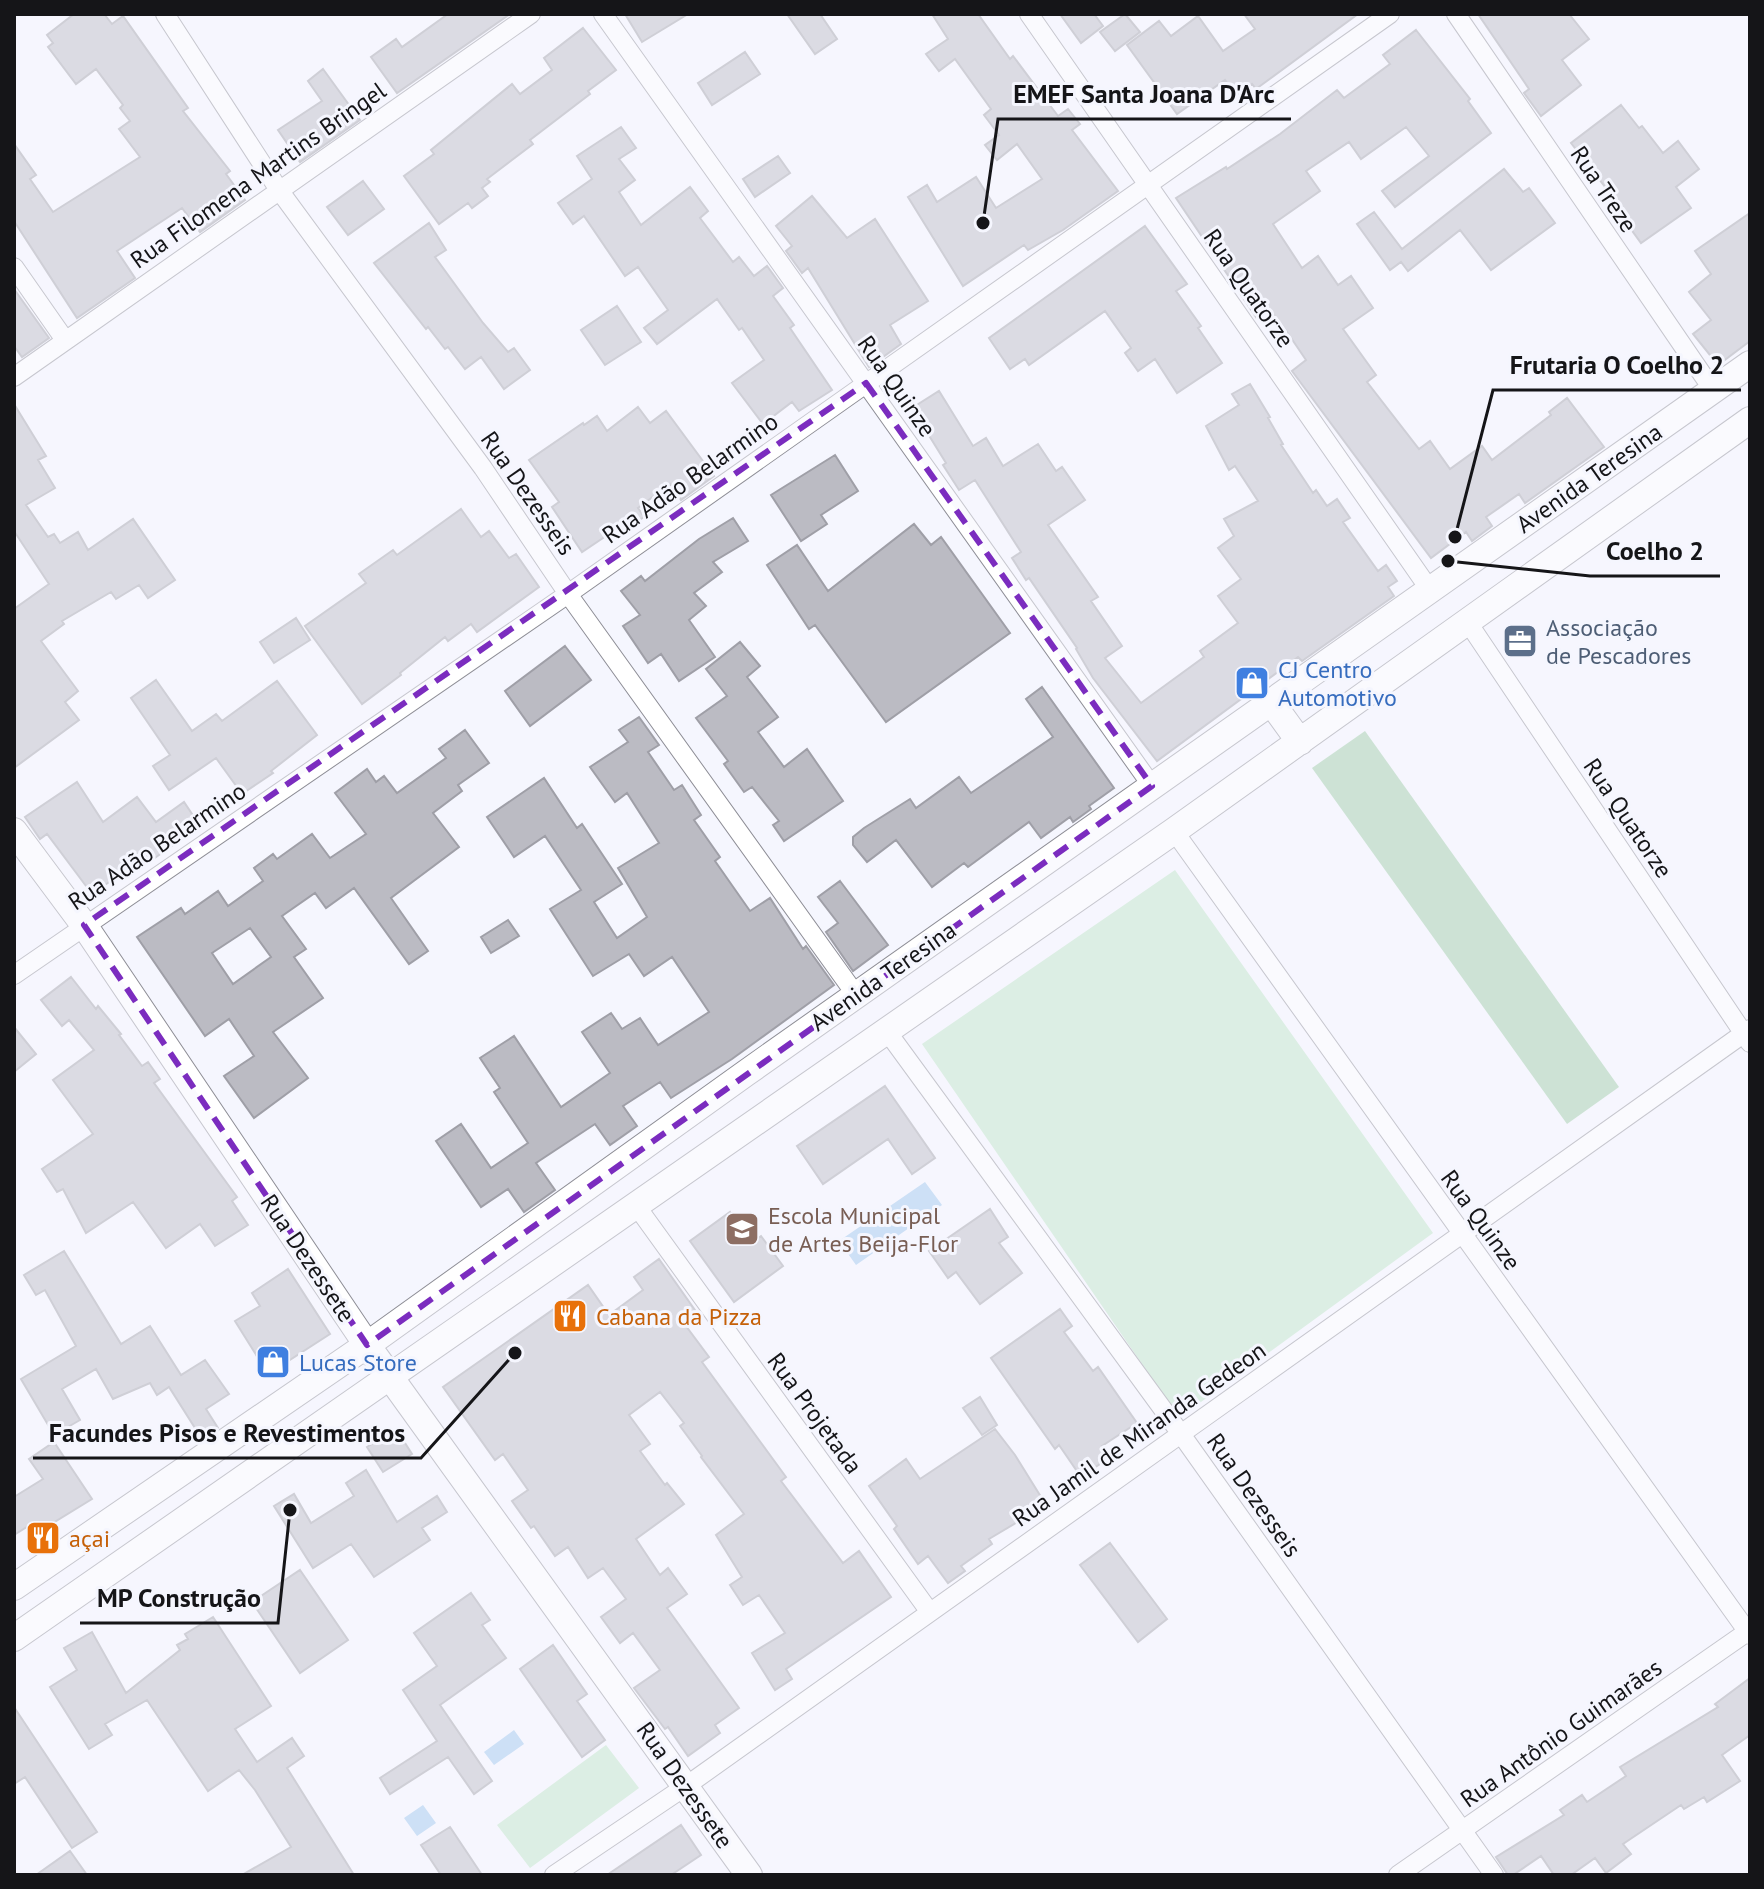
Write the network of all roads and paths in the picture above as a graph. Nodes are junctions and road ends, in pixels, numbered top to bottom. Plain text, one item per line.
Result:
1 (165, 14) edge
2 (531, 14) edge
3 (603, 14) edge
4 (1029, 14) edge
5 (1390, 14) edge
6 (1456, 14) edge
7 (1148, 185) junction
8 (279, 190) junction
9 (14, 267) edge
10 (65, 340) junction
11 (1750, 364) edge
12 (14, 377) edge
13 (866, 383) junction
14 (1713, 390) junction
15 (1746, 431) edge
16 (1430, 590) junction
17 (568, 594) junction
18 (1467, 621) junction
19 (1271, 702) junction
20 (1300, 742) junction
21 (1152, 786) junction
22 (14, 831) edge
23 (1174, 831) junction
24 (84, 925) junction
25 (14, 975) edge
26 (856, 995) junction
27 (886, 1030) junction
28 (1748, 1035) edge
29 (635, 1204) junction
30 (1461, 1234) junction
31 (367, 1345) junction
32 (391, 1375) junction
33 (275, 1406) junction
34 (1181, 1434) junction
35 (299, 1439) junction
36 (193, 1464) junction
37 (218, 1496) junction
38 (14, 1587) edge
39 (929, 1611) junction
40 (1749, 1632) edge
41 (14, 1638) edge
42 (686, 1786) junction
43 (1463, 1830) junction
44 (554, 1875) edge
45 (749, 1875) edge
46 (1398, 1875) edge
47 (1494, 1875) edge

1 - 8 street, Rua Dezesseis
2 - 8 street, Rua Filomena Martins Bringel
3 - 13 street, Rua Quinze
4 - 7 street, Rua Quatorze
5 - 7 street, Rua Adão Belarmino
6 - 14 street, Rua Treze
7 - 13 street, Rua Adão Belarmino
7 - 16 street, Rua Quatorze
8 - 10 street, Rua Filomena Martins Bringel
8 - 17 street, Rua Dezesseis
9 - 10 street
10 - 12 street, Rua Filomena Martins Bringel
11 - 14 main road, Avenida Teresina
13 - 17 street, Rua Adão Belarmino
13 - 21 street, Rua Quinze
14 - 16 main road, Avenida Teresina
15 - 18 main road, Avenida Teresina
16 - 19 main road, Avenida Teresina
17 - 24 street, Rua Adão Belarmino
17 - 26 street, Rua Dezesseis
18 - 20 main road, Avenida Teresina
18 - 28 street, Rua Quatorze
19 - 20 main road
19 - 21 main road, Avenida Teresina
20 - 23 main road, Avenida Teresina
21 - 26 main road, Avenida Teresina
22 - 24 main road, Rua Dezessete
23 - 27 main road, Avenida Teresina
23 - 30 street, Rua Quinze
24 - 25 street, Rua Adão Belarmino
24 - 31 main road, Rua Dezessete
26 - 31 main road, Avenida Teresina
27 - 29 main road, Avenida Teresina
27 - 34 street, Rua Dezesseis
28 - 30 street, Rua Jamil de Miranda Gedeon
29 - 32 main road, Avenida Teresina
29 - 39 street, Rua Projetada
30 - 34 street, Rua Jamil de Miranda Gedeon
30 - 40 street, Rua Quinze
31 - 32 main road, Rua Dezessete
31 - 33 main road, Avenida Teresina
32 - 35 main road, Avenida Teresina
32 - 42 main road, Rua Dezessete
33 - 35 main road
33 - 36 main road, Avenida Teresina
34 - 39 street, Rua Jamil de Miranda Gedeon
34 - 43 street, Rua Dezesseis
35 - 37 main road, Avenida Teresina
36 - 37 main road
36 - 38 main road, Avenida Teresina
37 - 41 main road, Avenida Teresina
39 - 42 street, Rua Jamil de Miranda Gedeon
40 - 43 street, Rua Antônio Guimarães
42 - 44 street, Rua Jamil de Miranda Gedeon
42 - 45 main road, Rua Dezessete
43 - 46 street, Rua Antônio Guimarães
43 - 47 street, Rua Dezesseis

